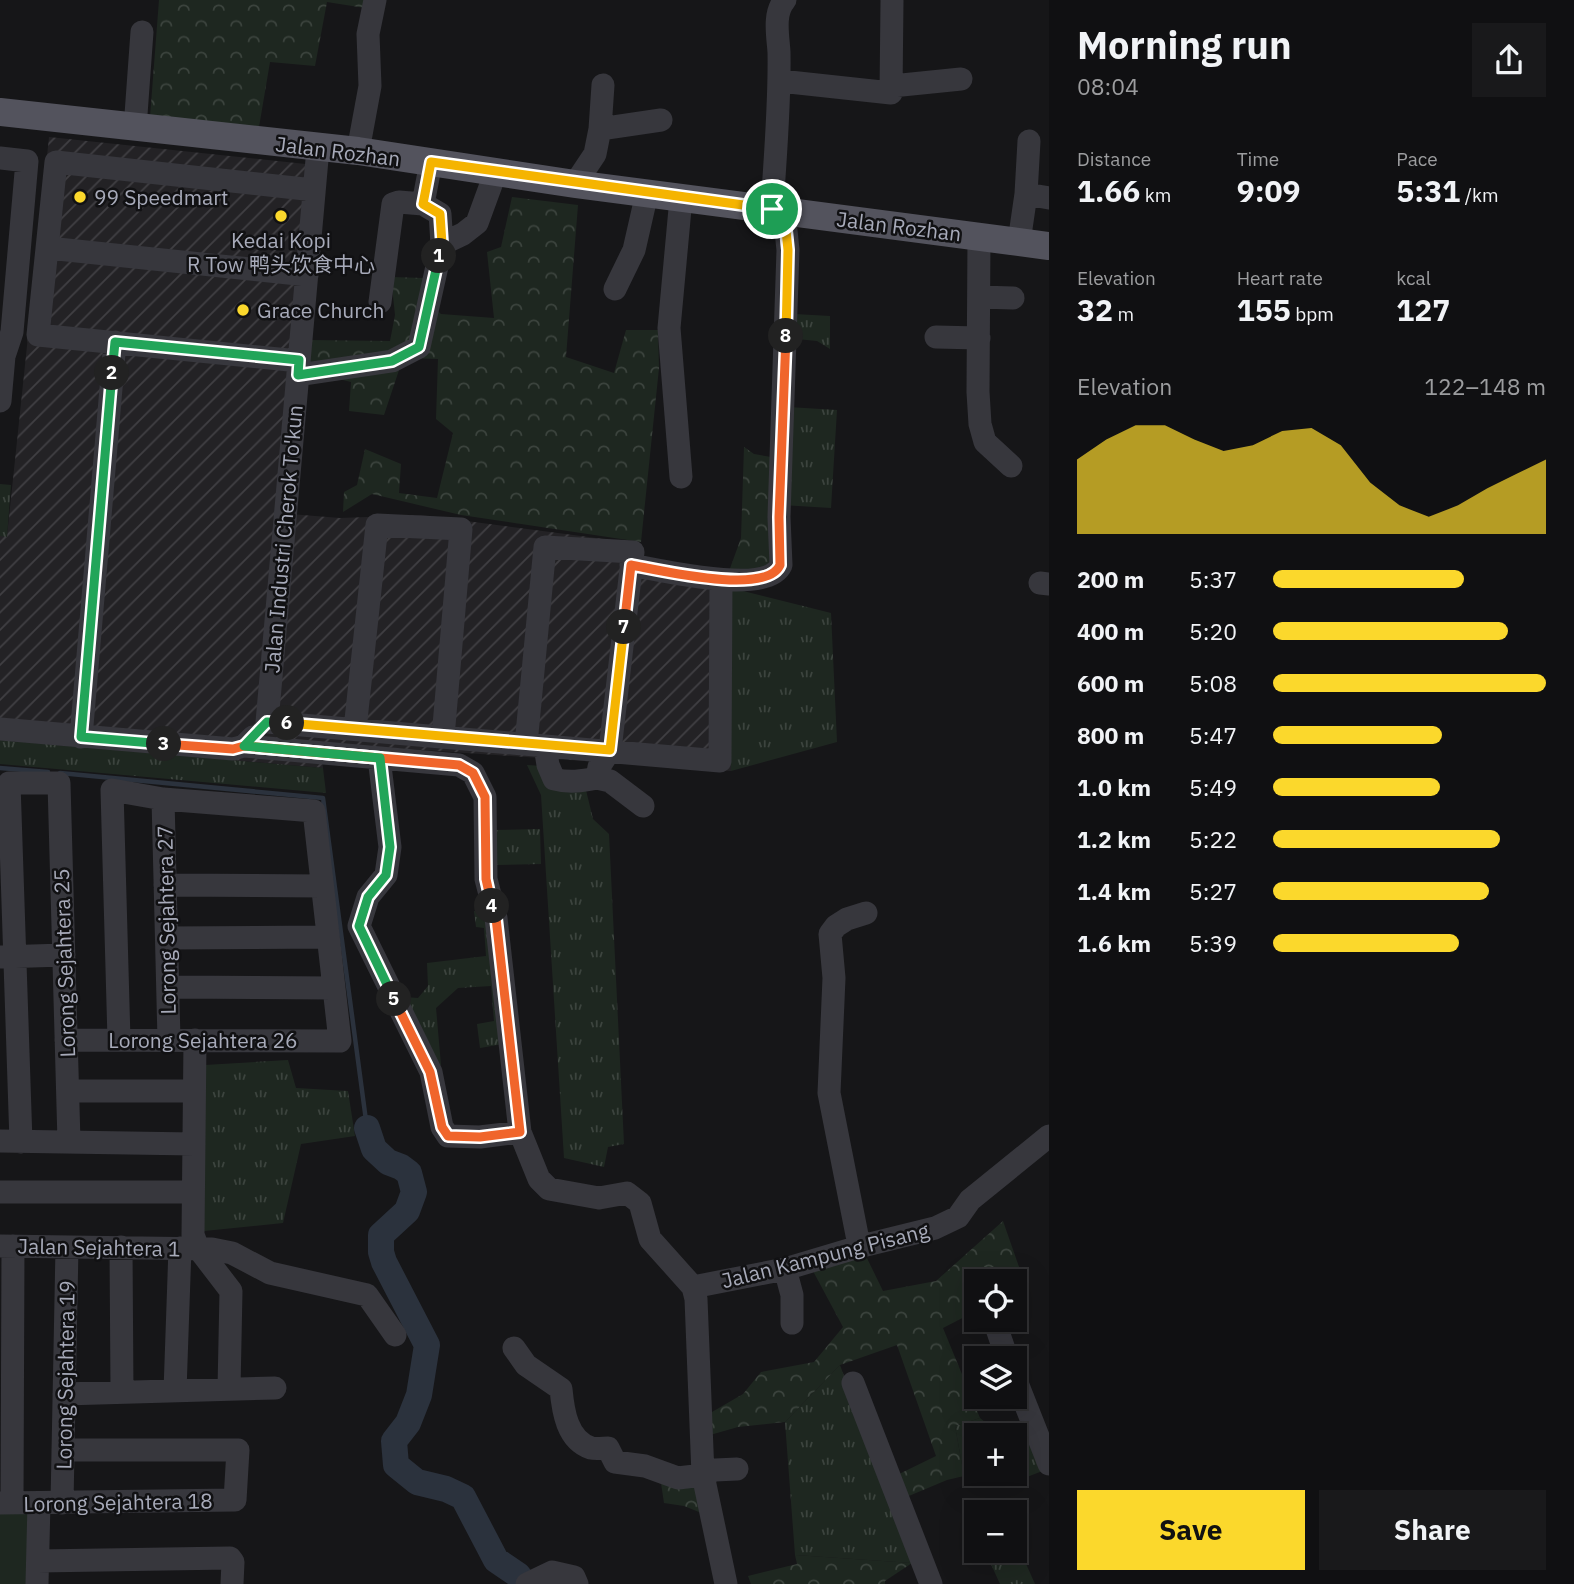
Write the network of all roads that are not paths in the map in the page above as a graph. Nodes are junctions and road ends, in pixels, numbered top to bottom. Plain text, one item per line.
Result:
1 (375, 0) edge
2 (785, 0) edge
3 (892, 1) edge
4 (142, 32) dead end
5 (961, 79) dead end
6 (780, 81) junction
7 (603, 85) dead end
8 (892, 86) junction
9 (0, 111) edge
10 (661, 120) dead end
11 (135, 128) junction
12 (600, 129) junction
13 (1029, 141) dead end
14 (318, 148) junction
15 (358, 152) junction
16 (0, 158) edge
17 (431, 162) junction
18 (496, 171) junction
19 (575, 184) junction
20 (314, 190) junction
21 (647, 193) junction
22 (1026, 194) junction
23 (681, 198) junction
24 (1049, 198) edge
25 (423, 204) junction
26 (778, 210) junction
27 (817, 215) junction
28 (979, 237) junction
29 (1020, 242) junction
30 (442, 244) junction
31 (1049, 246) edge
32 (48, 248) junction
33 (788, 250) junction
34 (307, 275) junction
35 (615, 289) dead end
36 (979, 297) junction
37 (1013, 298) dead end
38 (380, 302) dead end
39 (936, 337) dead end
40 (979, 338) junction
41 (115, 342) junction
42 (298, 368) junction
43 (0, 401) edge
44 (1011, 466) dead end
45 (681, 477) dead end
46 (632, 559) junction
47 (721, 580) junction
48 (267, 722) junction
49 (0, 729) edge
50 (355, 729) junction
51 (81, 737) junction
52 (443, 737) junction
53 (535, 745) junction
54 (244, 746) junction
55 (610, 750) junction
56 (380, 758) junction
57 (597, 778) junction
58 (163, 799) junction
59 (643, 806) dead end
60 (165, 885) junction
61 (322, 886) junction
62 (866, 913) dead end
63 (328, 937) junction
64 (167, 938) junction
65 (64, 955) junction
66 (7, 957) edge
67 (168, 987) junction
68 (334, 988) junction
69 (66, 1040) junction
70 (119, 1040) junction
71 (169, 1040) junction
72 (195, 1040) junction
73 (68, 1091) junction
74 (194, 1091) junction
75 (520, 1132) junction
76 (1049, 1136) edge
77 (10, 1142) edge
78 (69, 1142) junction
79 (194, 1144) junction
80 (0, 1192) edge
81 (193, 1192) junction
82 (7, 1246) edge
83 (863, 1246) junction
84 (67, 1247) junction
85 (121, 1247) junction
86 (189, 1248) junction
87 (785, 1269) junction
88 (693, 1287) junction
89 (792, 1323) dead end
90 (395, 1335) dead end
91 (514, 1348) dead end
92 (853, 1382) dead end
93 (275, 1388) dead end
94 (229, 1389) junction
95 (175, 1391) junction
96 (122, 1392) junction
97 (64, 1394) junction
98 (1027, 1408) edge
99 (63, 1450) junction
100 (1049, 1464) edge
101 (737, 1469) dead end
102 (703, 1475) junction
103 (6, 1503) edge
104 (39, 1503) junction
105 (62, 1503) junction
106 (37, 1573) edge
107 (232, 1584) edge
108 (527, 1584) edge
109 (576, 1584) edge
110 (726, 1584) edge
111 (931, 1584) edge

1 - 15 street
2 - 6 street
3 - 8 street
4 - 11 street
5 - 8 street
6 - 8 street
6 - 26 street
7 - 12 street
9 - 11 main road, Jalan Rozhan
10 - 12 street
11 - 14 main road, Jalan Rozhan
12 - 19 street
13 - 22 street
14 - 15 main road, Jalan Rozhan
14 - 20 street, Jalan Industri Cherok To'kun
15 - 17 main road, Jalan Rozhan
16 - 43 street
17 - 18 main road, Jalan Rozhan
17 - 25 street
18 - 19 main road, Jalan Rozhan
18 - 30 street
19 - 21 main road, Jalan Rozhan
20 - 32 street, Jalan Rozhan
20 - 34 street, Jalan Industri Cherok To'kun
21 - 23 main road, Jalan Rozhan
21 - 35 street
22 - 24 street
22 - 29 street
23 - 26 main road, Jalan Rozhan
23 - 45 street
25 - 30 street
25 - 38 street
26 - 27 main road, Jalan Rozhan
26 - 33 street
27 - 28 main road, Jalan Rozhan
27 - 33 street
28 - 29 main road, Jalan Rozhan
28 - 36 street
29 - 31 main road, Jalan Rozhan
30 - 42 street
32 - 34 street
32 - 41 street, Jalan Rozhan
33 - 47 street
34 - 42 street, Jalan Industri Cherok To'kun
36 - 37 street
36 - 40 street
39 - 40 street
40 - 44 street
41 - 42 street
41 - 51 street
42 - 48 street, Jalan Industri Cherok To'kun
46 - 47 street
46 - 53 street
46 - 55 street
47 - 55 street
48 - 50 street
48 - 54 street
49 - 51 street, Jalan Kampung Pisang
50 - 52 street
50 - 52 street
51 - 54 street, Jalan Kampung Pisang
52 - 53 street
53 - 55 street
53 - 57 street
54 - 56 street, Jalan Kampung Pisang
55 - 57 street
56 - 75 street, Jalan Kampung Pisang
56 - 75 street
57 - 59 street
58 - 60 street, Lorong Sejahtera 27
58 - 61 street
58 - 70 street
60 - 61 street
60 - 64 street, Lorong Sejahtera 27
61 - 63 street
62 - 83 street
63 - 64 street
63 - 68 street
64 - 67 street, Lorong Sejahtera 27
65 - 66 street
65 - 66 street, Lorong Sejahtera 25
65 - 69 street, Lorong Sejahtera 25
66 - 77 street
67 - 68 street
67 - 71 street, Lorong Sejahtera 27
68 - 72 street, Lorong Sejahtera 26
69 - 70 street, Lorong Sejahtera 26
69 - 73 street, Lorong Sejahtera 25
70 - 71 street, Lorong Sejahtera 26
71 - 72 street, Lorong Sejahtera 26
72 - 74 street
73 - 74 street
73 - 78 street, Lorong Sejahtera 25
74 - 79 street
75 - 88 street, Jalan Kampung Pisang
76 - 83 street, Jalan Kampung Pisang
77 - 78 street
78 - 79 street
79 - 81 street
80 - 81 street
81 - 86 street
82 - 84 street, Jalan Sejahtera 1
82 - 103 street
83 - 87 street, Jalan Kampung Pisang
84 - 85 street, Jalan Sejahtera 1
84 - 97 street, Lorong Sejahtera 19
85 - 86 street, Jalan Sejahtera 1
85 - 96 street
86 - 90 street, Jalan Sejahtera 1
86 - 94 street
86 - 95 street
87 - 88 street, Jalan Kampung Pisang
87 - 89 street
88 - 102 street, Jalan Kampung Pisang
91 - 102 street
92 - 111 street
93 - 94 street
94 - 95 street
95 - 96 street
96 - 97 street
97 - 99 street, Lorong Sejahtera 19
98 - 100 street
99 - 105 street, Lorong Sejahtera 19
99 - 105 street, Lorong Sejahtera 18
101 - 102 street
102 - 110 street, Jalan Kampung Pisang
103 - 104 street, Lorong Sejahtera 18
104 - 105 street, Lorong Sejahtera 18
104 - 106 street
106 - 107 street
108 - 109 street

